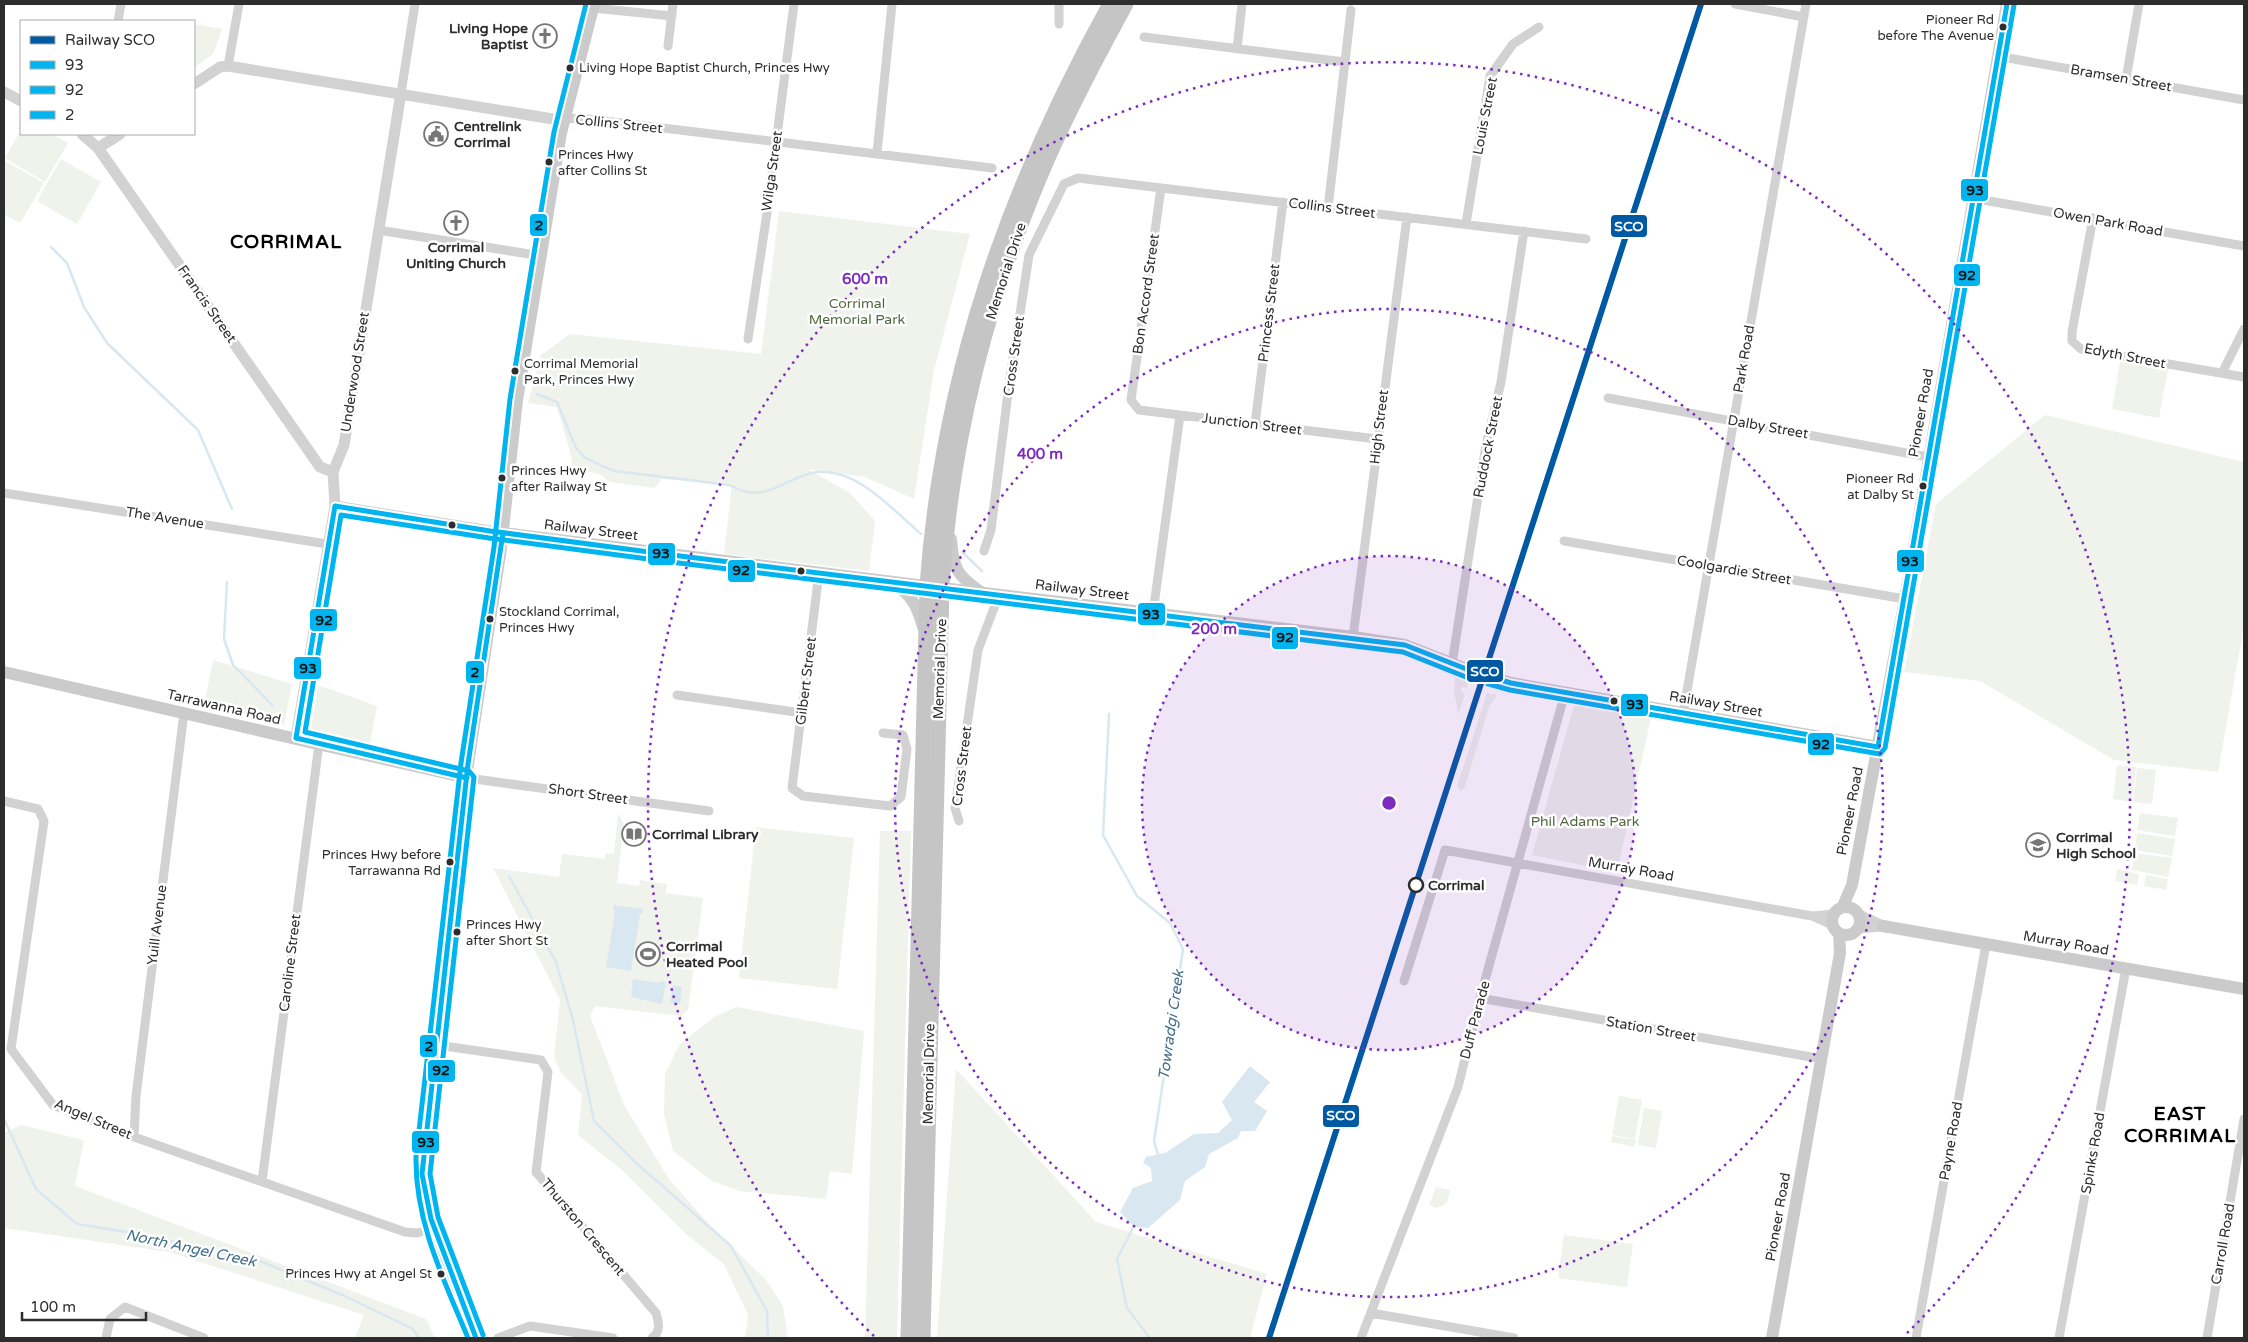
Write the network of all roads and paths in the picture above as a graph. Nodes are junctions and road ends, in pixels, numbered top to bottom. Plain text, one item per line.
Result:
1 (120, 4) edge
2 (238, 4) edge
3 (415, 4) edge
4 (674, 4) edge
5 (794, 4) edge
6 (892, 4) edge
7 (1059, 4) edge
8 (1110, 4) edge
9 (1126, 4) edge
10 (1242, 4) edge
11 (1734, 4) edge
12 (1806, 4) edge
13 (2007, 4) edge
14 (2139, 4) edge
15 (594, 6) edge
16 (1350, 10) dead end
17 (672, 16) junction
18 (1804, 17) junction
19 (118, 20) edge
20 (1059, 24) dead end
21 (1539, 27) dead end
22 (1144, 38) dead end
23 (668, 46) dead end
24 (1237, 48) junction
25 (1997, 56) junction
26 (1345, 62) junction
27 (228, 66) junction
28 (2126, 79) junction
29 (195, 83) edge
30 (4, 92) edge
31 (400, 93) junction
32 (20, 100) edge
33 (2244, 100) edge
34 (565, 119) junction
35 (83, 135) edge
36 (118, 135) edge
37 (776, 142) junction
38 (98, 148) junction
39 (877, 153) junction
40 (992, 168) dead end
41 (1078, 178) joint
42 (1161, 188) junction
43 (1972, 198) junction
44 (1283, 202) junction
45 (1328, 208) junction
46 (1407, 217) junction
47 (2093, 218) junction
48 (1466, 224) junction
49 (378, 230) junction
50 (1524, 231) junction
51 (1586, 239) dead end
52 (2244, 246) edge
53 (542, 256) junction
54 (2244, 329) edge
55 (748, 339) dead end
56 (2222, 373) junction
57 (2244, 377) edge
58 (1608, 398) dead end
59 (1131, 400) joint
60 (1180, 415) junction
61 (1733, 421) junction
62 (1255, 424) junction
63 (1378, 439) junction
64 (1928, 457) junction
65 (334, 472) junction
66 (4, 493) edge
67 (335, 506) junction
68 (949, 517) junction
69 (503, 533) junction
70 (1564, 541) dead end
71 (327, 544) junction
72 (984, 551) dead end
73 (1708, 566) junction
74 (819, 573) junction
75 (884, 581) junction
76 (927, 586) junction
77 (942, 588) junction
78 (982, 593) junction
79 (999, 595) junction
80 (1905, 599) junction
81 (1153, 613) junction
82 (925, 637) junction
83 (1353, 637) junction
84 (1452, 664) junction
85 (4, 672) edge
86 (1565, 693) junction
87 (677, 695) dead end
88 (184, 713) junction
89 (802, 713) junction
90 (1683, 714) junction
91 (883, 733) dead end
92 (296, 738) junction
93 (319, 744) junction
94 (1878, 747) junction
95 (467, 778) junction
96 (4, 801) edge
97 (708, 811) dead end
98 (959, 820) dead end
99 (1517, 864) junction
100 (1846, 921) junction
101 (1883, 926) joint
102 (1986, 944) junction
103 (2126, 968) junction
104 (1404, 981) dead end
105 (2244, 989) edge
106 (1480, 998) junction
107 (437, 1045) junction
108 (1822, 1059) junction
109 (2244, 1119) edge
110 (134, 1137) junction
111 (262, 1182) junction
112 (434, 1228) junction
113 (1371, 1312) junction
114 (106, 1338) edge
115 (204, 1338) edge
116 (476, 1338) edge
117 (498, 1338) edge
118 (613, 1338) edge
119 (652, 1338) edge
120 (908, 1338) edge
121 (923, 1338) edge
122 (1361, 1338) edge
123 (1514, 1338) edge
124 (1772, 1338) edge
125 (1916, 1338) edge
126 (2059, 1338) edge
127 (2207, 1338) edge

1 - 19 street
2 - 27 street
3 - 31 street, Underwood Street
4 - 17 street
5 - 37 street, Wilga Street
6 - 39 street
7 - 20 street
8 - 76 main road, Memorial Drive
9 - 68 main road, Memorial Drive
10 - 24 street
11 - 18 street
12 - 18 street, Park Road
13 - 25 main road, Pioneer Road
14 - 28 street
15 - 17 street
15 - 34 main road
16 - 26 street
17 - 23 street
18 - 61 street, Park Road
21 - 48 street, Louis Street
22 - 24 street
24 - 26 street
25 - 28 street, Bramsen Street
25 - 43 main road, Pioneer Road
26 - 45 street
27 - 29 street
27 - 31 street, Collins Street
28 - 33 street, Bramsen Street
30 - 32 street
31 - 34 street, Collins Street
31 - 49 street, Underwood Street
34 - 37 street, Collins Street
34 - 53 main road
35 - 38 street, Francis Street
36 - 38 street
37 - 39 street, Collins Street
37 - 55 street, Wilga Street
38 - 65 street, Francis Street
39 - 40 street, Collins Street
41 - 42 street, Collins Street
41 - 72 street, Cross Street
42 - 44 street, Collins Street
42 - 59 street, Bon Accord Street
43 - 47 street, Owen Park Road
43 - 64 main road, Pioneer Road
44 - 45 street, Collins Street
44 - 62 street, Princess Street
45 - 46 street, Collins Street
46 - 48 street, Collins Street
46 - 63 street, High Street
47 - 52 street, Owen Park Road
47 - 56 street, Edyth Street
48 - 50 street, Collins Street
49 - 53 street
49 - 65 street, Underwood Street
50 - 51 street, Collins Street
50 - 84 street, Ruddock Street
53 - 69 main road
54 - 56 street
56 - 57 street, Edyth Street
58 - 61 street, Dalby Street
59 - 60 street, Junction Street
60 - 62 street, Junction Street
60 - 81 street
61 - 64 street, Dalby Street
61 - 73 street, Park Road
62 - 63 street, Junction Street
63 - 83 street, High Street
64 - 80 main road, Pioneer Road
65 - 67 street, Underwood Street
66 - 71 street, The Avenue
67 - 69 street, Railway Street
67 - 71 street, Underwood Street
68 - 77 main road, Memorial Drive
68 - 78 main road
69 - 74 main road, Railway Street
69 - 95 main road
70 - 73 street, Coolgardie Street
71 - 92 street, Underwood Street
73 - 80 street, Coolgardie Street
73 - 90 street, Park Road
74 - 75 main road, Railway Street
74 - 89 street, Gilbert Street
75 - 76 main road, Railway Street
75 - 82 main road
76 - 77 main road, Railway Street
76 - 82 main road, Memorial Drive
77 - 78 main road, Railway Street
77 - 121 main road, Memorial Drive
78 - 79 main road, Railway Street
79 - 81 main road, Railway Street
79 - 98 street, Cross Street
80 - 94 main road, Pioneer Road
81 - 83 main road, Railway Street
82 - 120 main road, Memorial Drive
83 - 84 main road, Railway Street
84 - 86 main road, Railway Street
85 - 88 main road, Tarrawanna Road
86 - 90 main road, Railway Street
86 - 99 street, Duff Parade
87 - 89 street
88 - 92 main road, Tarrawanna Road
88 - 110 street, Yuill Avenue
89 - 91 street, Gilbert Street
90 - 94 main road, Railway Street
92 - 93 main road, Tarrawanna Road
93 - 95 main road, Tarrawanna Road
93 - 111 street, Caroline Street
94 - 100 main road, Pioneer Road
95 - 97 street, Short Street
95 - 107 main road
96 - 110 street, Angel Street
99 - 100 street, Murray Road
99 - 104 street, Murray Road
99 - 106 street, Duff Parade
100 - 101 street, Murray Road
100 - 108 main road, Pioneer Road
101 - 102 main road, Murray Road
102 - 103 main road, Murray Road
102 - 125 street, Payne Road
103 - 105 main road, Murray Road
103 - 126 street, Spinks Road
106 - 108 street, Station Street
106 - 113 street, Duff Parade
107 - 112 main road
107 - 119 street, Thurston Crescent
108 - 124 main road, Pioneer Road
109 - 127 street, Carroll Road
110 - 111 street, Angel Street
111 - 112 street, Angel Street
112 - 116 main road
113 - 122 street, Duff Parade
113 - 123 street
114 - 115 street
117 - 118 street

